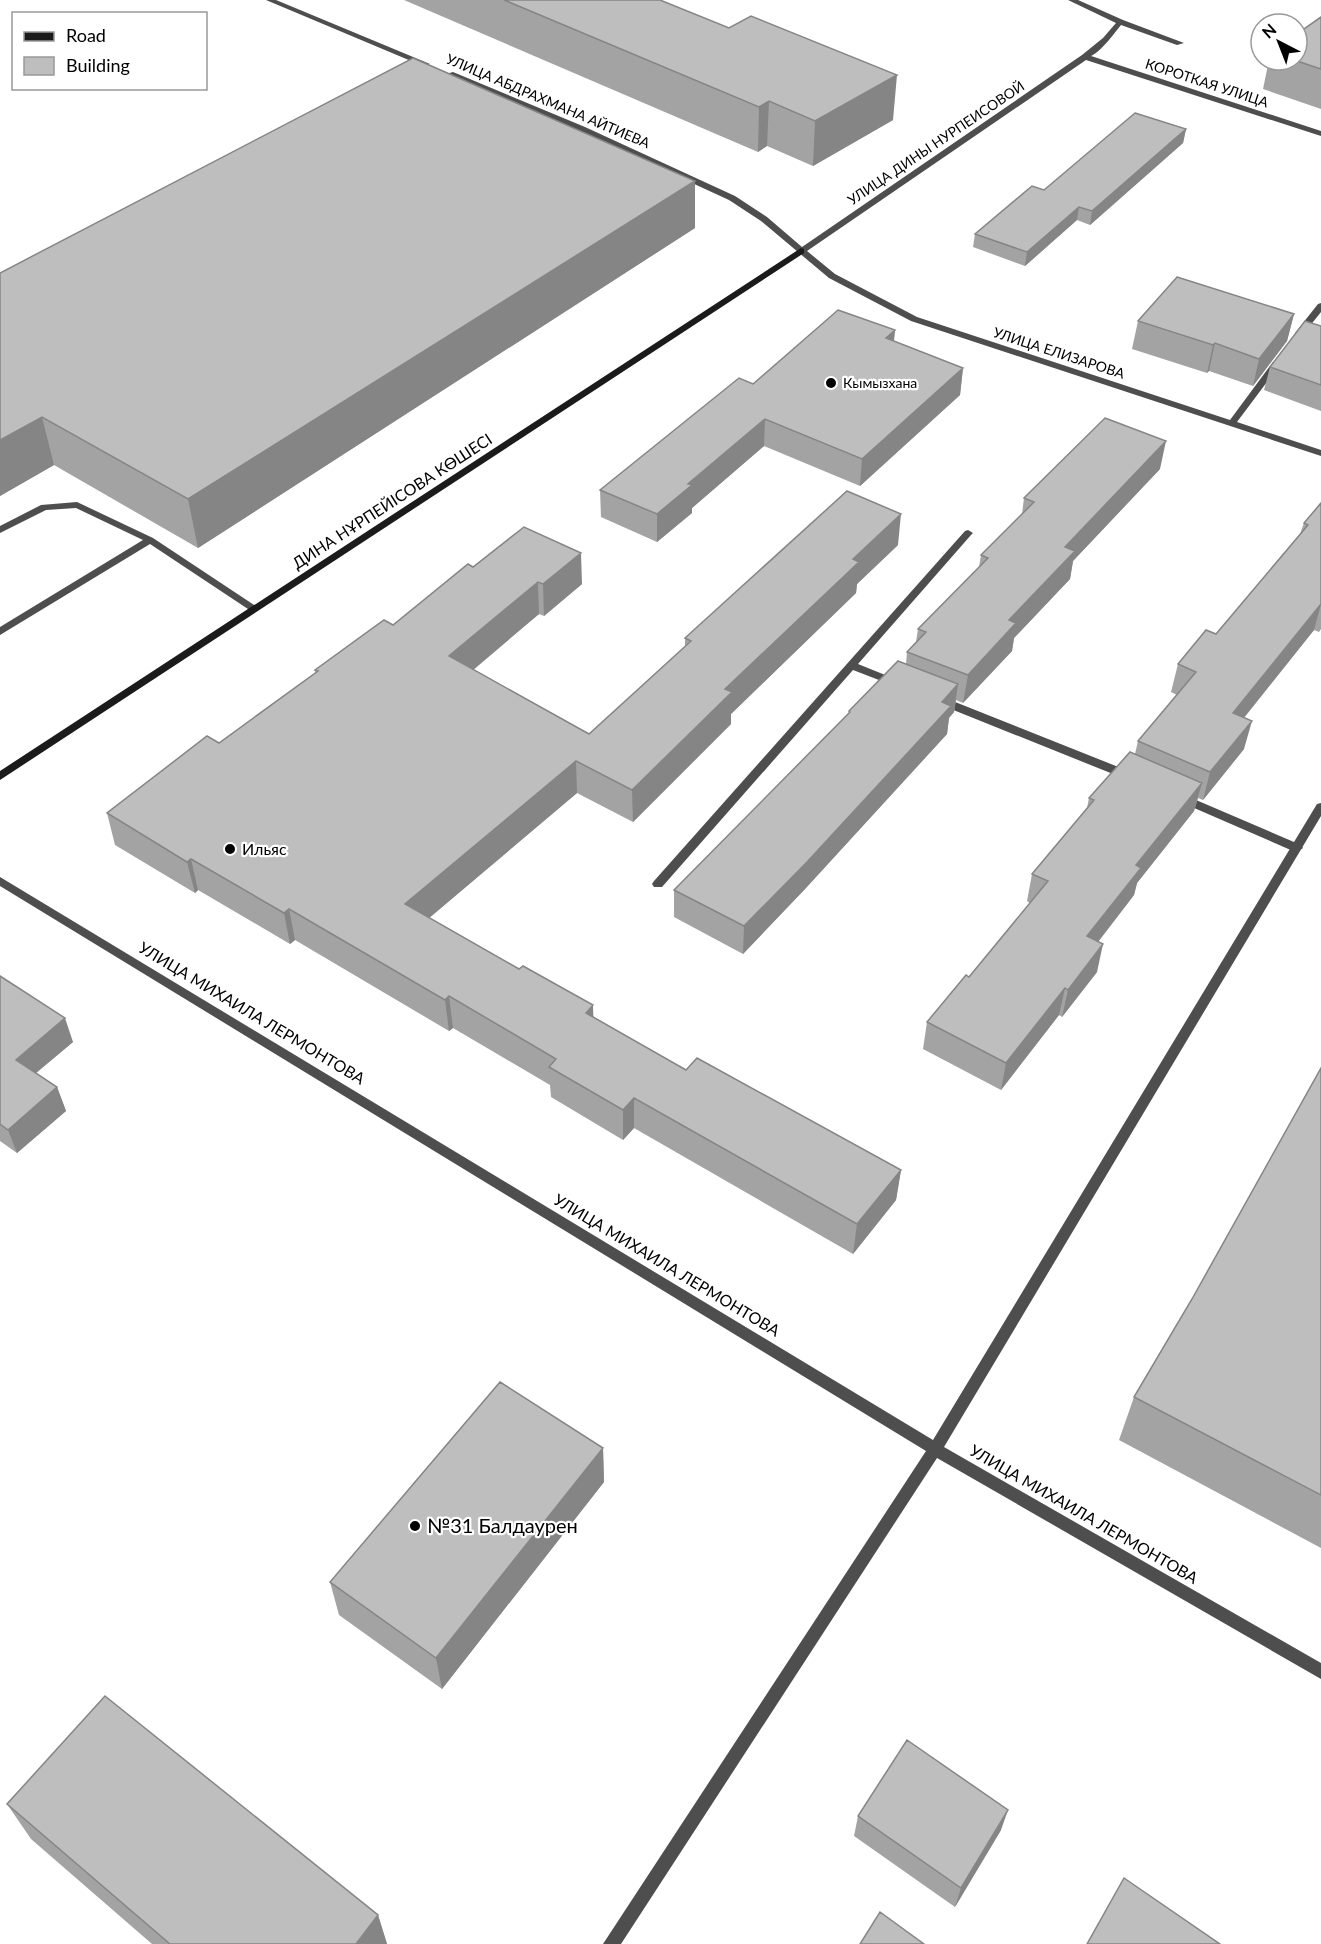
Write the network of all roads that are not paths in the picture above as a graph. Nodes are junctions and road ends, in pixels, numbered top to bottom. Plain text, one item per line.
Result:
1 (270, 0) edge
2 (1072, 0) edge
3 (1120, 22) junction
4 (1180, 43) dead end
5 (1085, 57) junction
6 (431, 67) edge
7 (442, 71) edge
8 (1321, 134) edge
9 (801, 251) junction
10 (1321, 306) edge
11 (1291, 344) edge
12 (1285, 352) edge
13 (1232, 423) junction
14 (1321, 453) edge
15 (0, 530) edge
16 (968, 533) dead end
17 (150, 540) junction
18 (255, 609) junction
19 (0, 632) edge
20 (851, 665) junction
21 (905, 687) edge
22 (927, 695) edge
23 (0, 776) edge
24 (1134, 778) edge
25 (1167, 792) edge
26 (1321, 807) edge
27 (1296, 848) junction
28 (0, 881) edge
29 (658, 884) dead end
30 (935, 1449) junction
31 (1321, 1671) edge
32 (611, 1944) edge

1 - 6 street, УЛИЦА АБДРАХМАНА АЙТИЕВА
2 - 3 street
3 - 4 street
3 - 5 street
5 - 8 street, КОРОТКАЯ УЛИЦА
5 - 9 street, УЛИЦА ДИНЫ НУРПЕИСОВОЙ
7 - 9 street, УЛИЦА АБДРАХМАНА АЙТИЕВА
9 - 13 street, УЛИЦА ЕЛИЗАРОВА
9 - 18 street, ДИНА НҰРПЕЙІСОВА КӨШЕСІ
10 - 11 street
12 - 13 street
13 - 14 street, УЛИЦА ЕЛИЗАРОВА
15 - 17 street
16 - 20 street
17 - 18 street
17 - 19 street
18 - 23 street, ДИНА НҰРПЕЙІСОВА КӨШЕСІ
20 - 21 street
20 - 29 street
22 - 24 street
25 - 27 street
26 - 27 street
27 - 30 street
28 - 30 street, УЛИЦА МИХАИЛА ЛЕРМОНТОВА
30 - 31 street, УЛИЦА МИХАИЛА ЛЕРМОНТОВА
30 - 32 street

